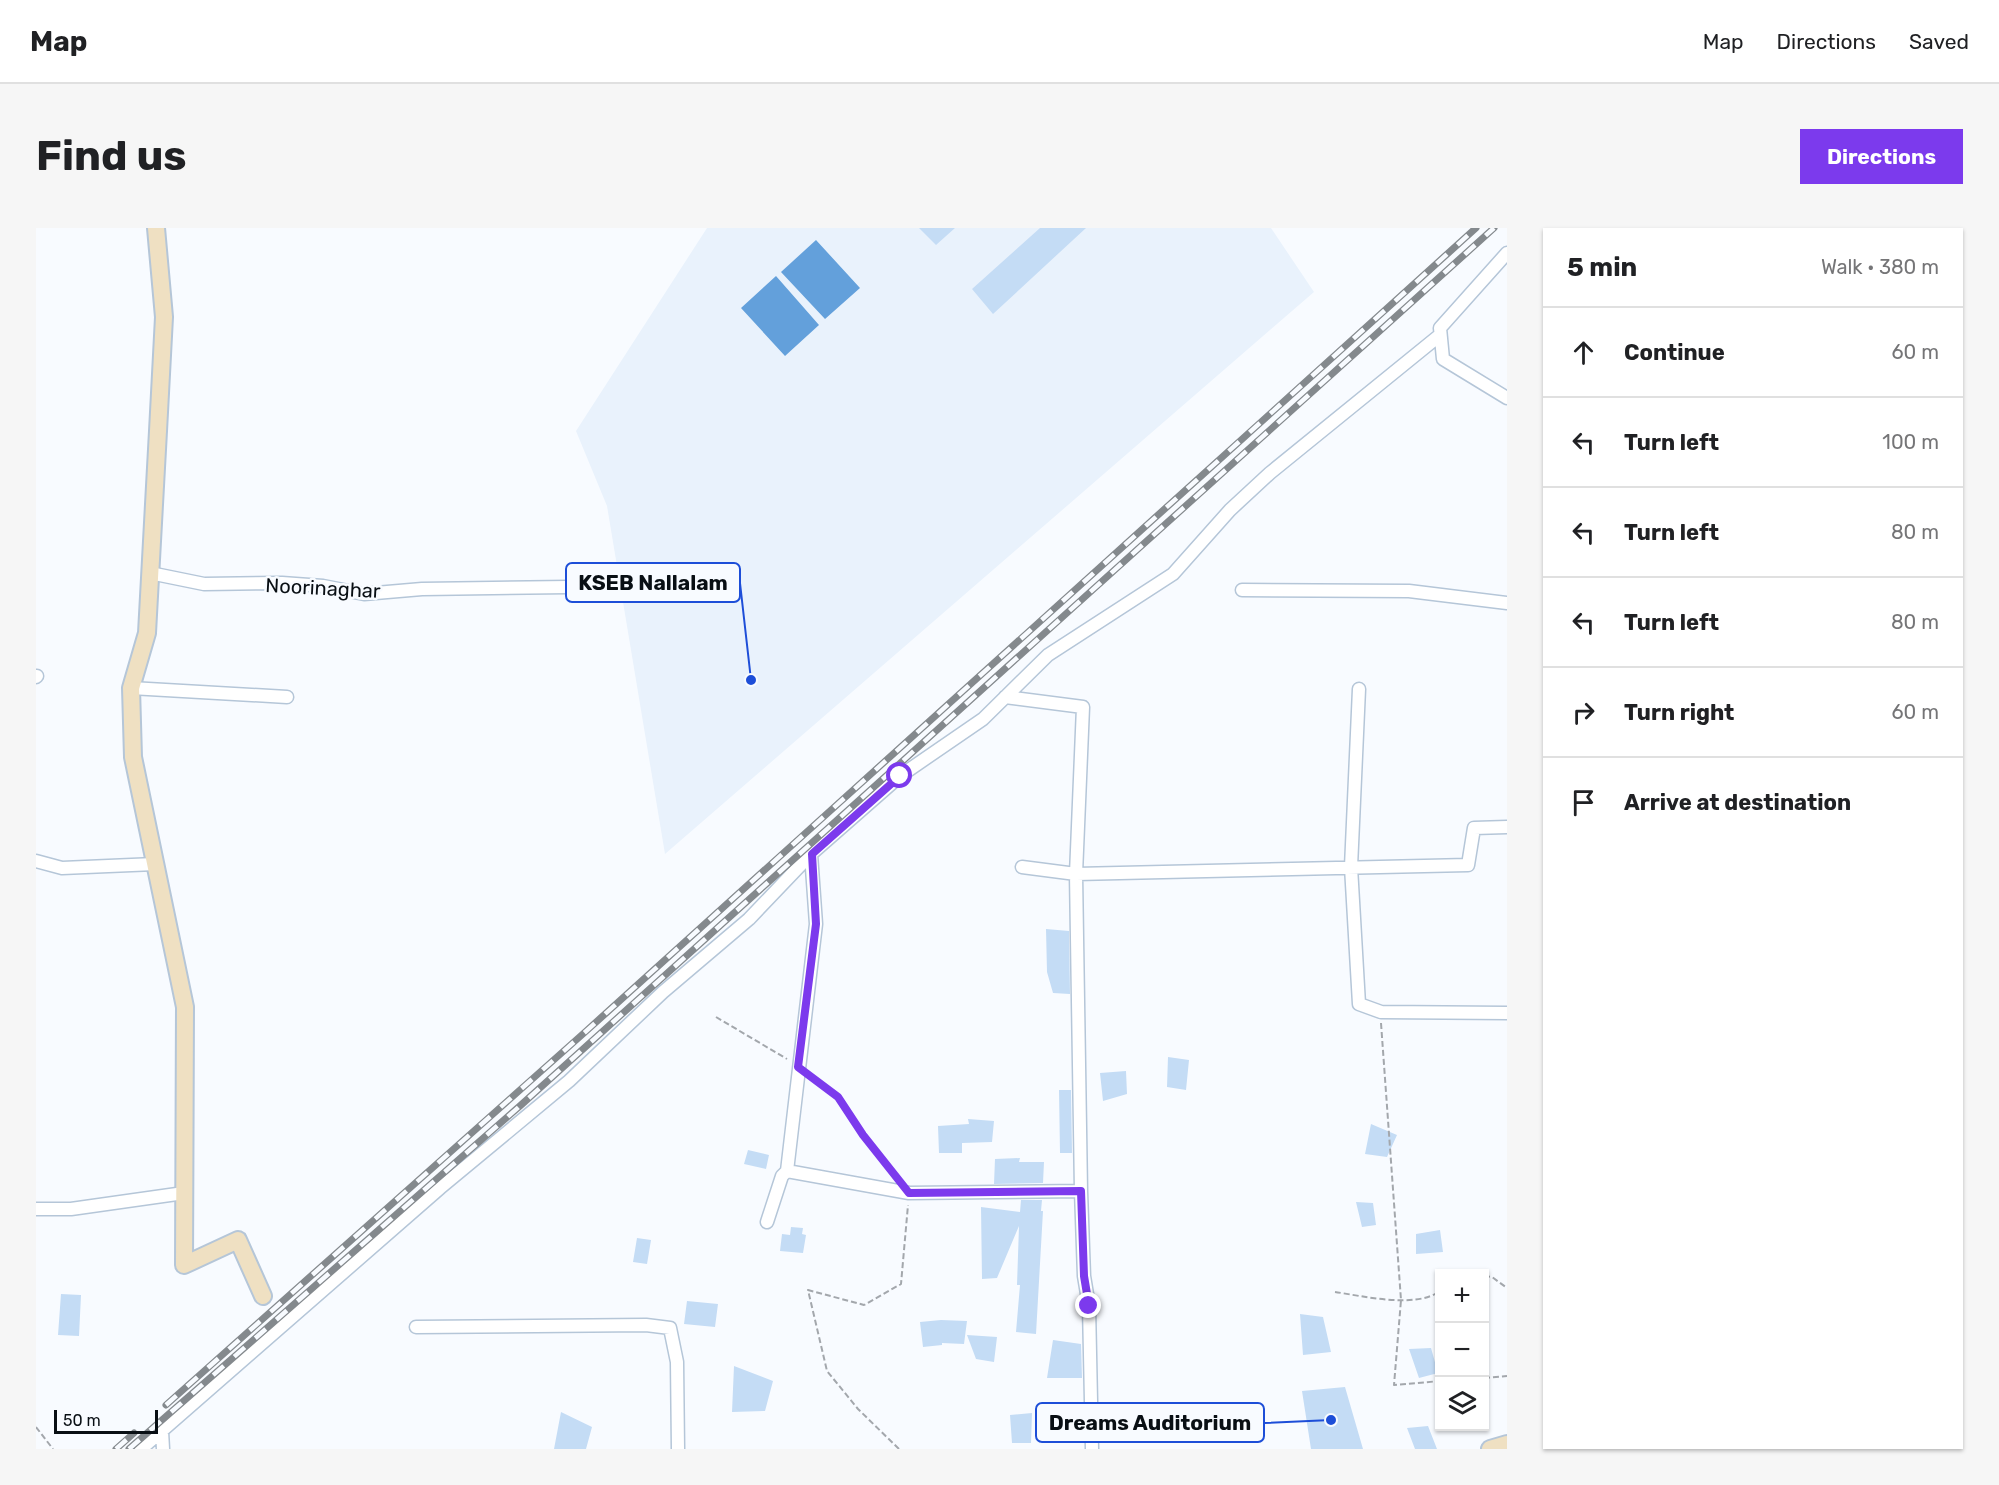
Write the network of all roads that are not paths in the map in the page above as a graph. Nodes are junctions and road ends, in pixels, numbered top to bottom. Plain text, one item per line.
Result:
1 (156, 228) edge
2 (1507, 253) edge
3 (1440, 335) junction
4 (1507, 398) edge
5 (150, 573) junction
6 (569, 587) dead end
7 (1242, 590) dead end
8 (1507, 603) edge
9 (131, 688) junction
10 (1359, 689) dead end
11 (288, 697) dead end
12 (1005, 697) junction
13 (1507, 827) edge
14 (812, 854) junction
15 (36, 861) edge
16 (155, 864) junction
17 (1022, 867) dead end
18 (1351, 867) junction
19 (1076, 874) junction
20 (1507, 1013) edge
21 (787, 1171) junction
22 (1081, 1191) junction
23 (184, 1193) junction
24 (36, 1209) edge
25 (767, 1222) dead end
26 (263, 1296) dead end
27 (416, 1327) dead end
28 (162, 1431) junction
29 (1507, 1444) edge
30 (141, 1449) edge
31 (163, 1449) edge
32 (678, 1449) edge
33 (1092, 1449) edge
34 (1490, 1449) edge

1 - 5 street
2 - 3 street
3 - 4 street
3 - 12 street
5 - 6 street, Noorinaghar
5 - 9 street
7 - 8 street
9 - 11 street
9 - 16 street
10 - 18 street
12 - 14 street
12 - 19 street
13 - 18 street
14 - 21 street
14 - 28 street
15 - 16 street
16 - 23 street
17 - 19 street
18 - 19 street
18 - 20 street
19 - 22 street
21 - 22 street
21 - 25 street
22 - 33 street
23 - 24 street
23 - 26 street
27 - 32 street
28 - 30 street
28 - 31 street
29 - 34 street

